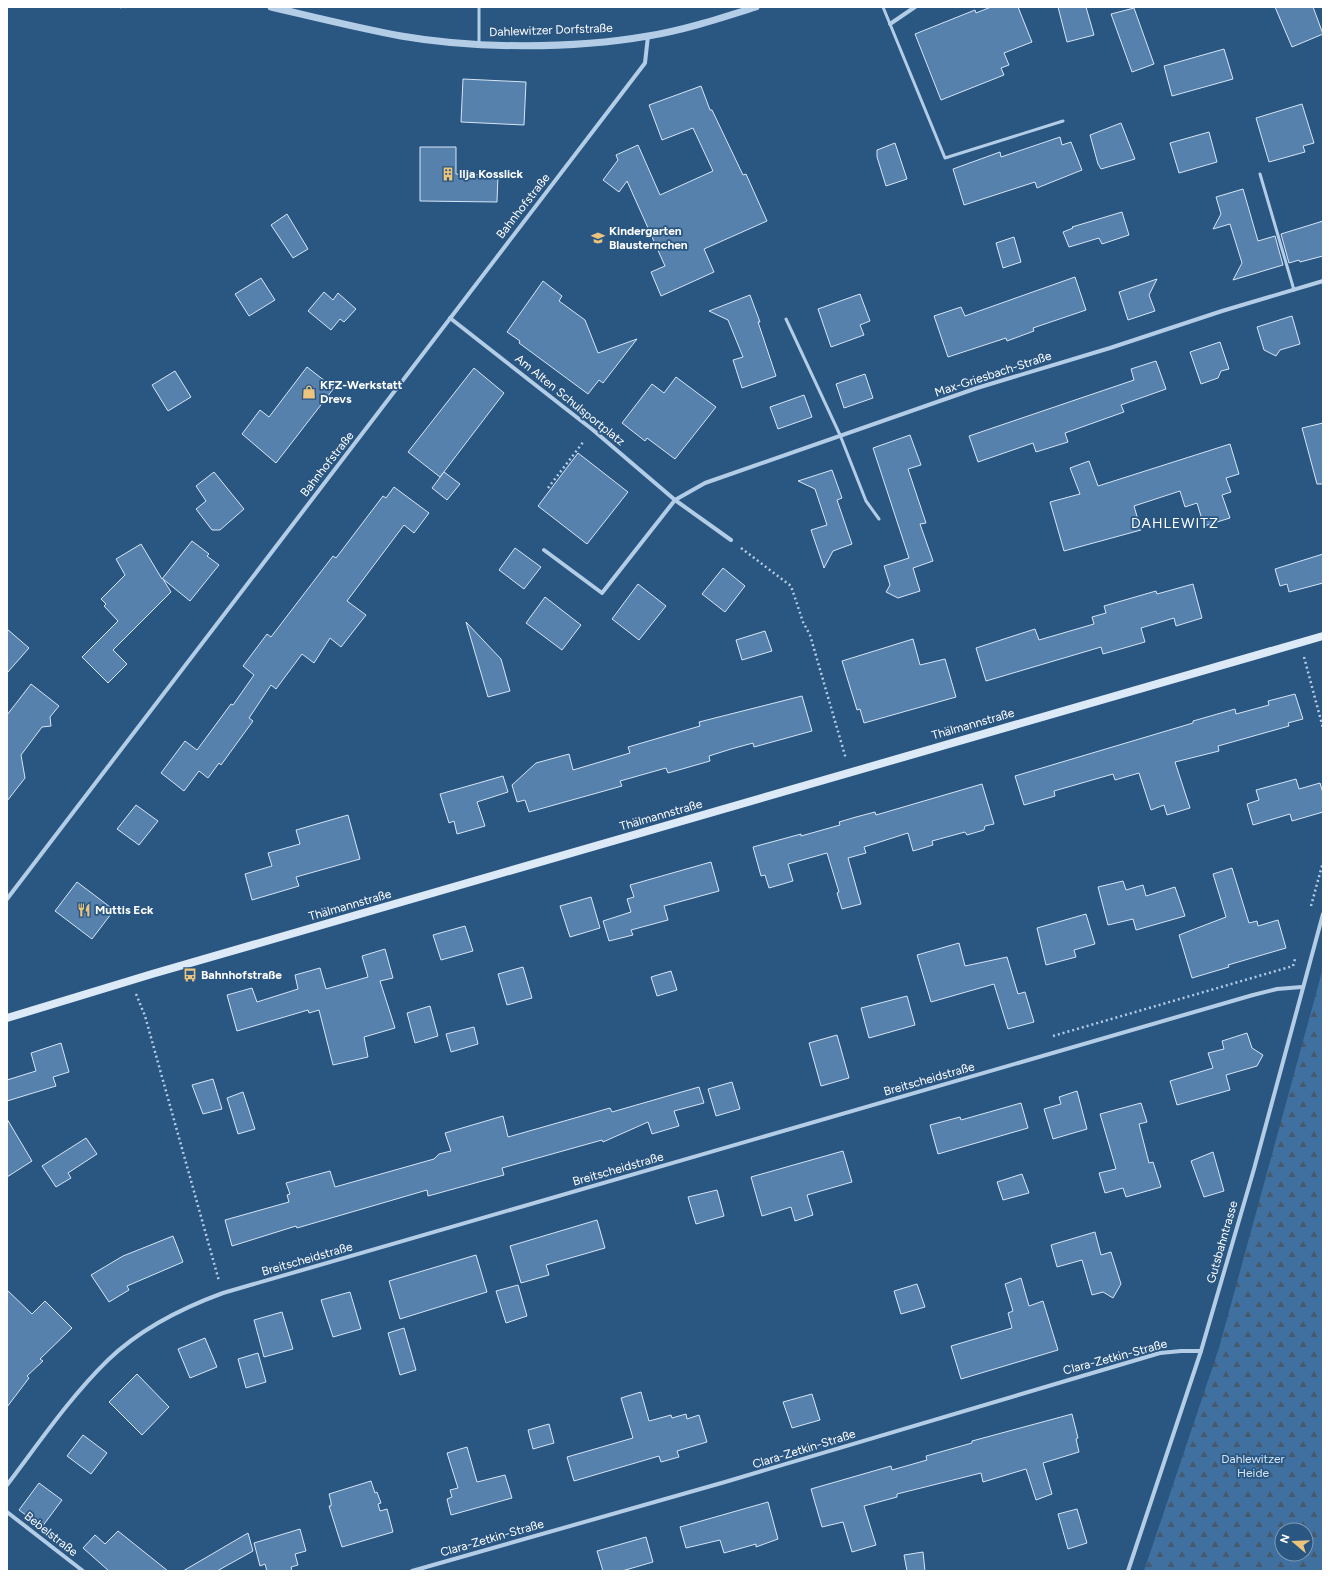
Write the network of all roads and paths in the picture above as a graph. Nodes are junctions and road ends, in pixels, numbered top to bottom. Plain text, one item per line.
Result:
1 (120, 7) edge
2 (126, 7) edge
3 (271, 7) edge
4 (480, 7) edge
5 (756, 7) edge
6 (883, 7) edge
7 (915, 7) edge
8 (890, 24) junction
9 (648, 36) junction
10 (479, 44) junction
11 (1063, 122) dead end
12 (1260, 174) dead end
13 (1323, 281) edge
14 (1294, 290) junction
15 (450, 318) junction
16 (786, 319) dead end
17 (592, 430) junction
18 (840, 435) junction
19 (548, 488) dead end
20 (675, 500) junction
21 (879, 519) dead end
22 (731, 540) joint
23 (544, 550) dead end
24 (1323, 636) edge
25 (1304, 657) dead end
26 (1323, 728) edge
27 (850, 772) junction
28 (1323, 862) edge
29 (7, 899) edge
30 (1310, 908) dead end
31 (1323, 914) edge
32 (1297, 952) dead end
33 (132, 980) junction
34 (1302, 987) junction
35 (7, 1018) edge
36 (1053, 1036) dead end
37 (223, 1293) junction
38 (1201, 1352) junction
39 (7, 1485) edge
40 (7, 1512) edge
41 (82, 1571) edge
42 (412, 1571) edge
43 (1128, 1571) edge

1 - 2 path
3 - 10 street, Dahlewitzer Dorfstraße
4 - 10 lane
5 - 9 street, Dahlewitzer Dorfstraße
6 - 8 lane
7 - 8 street
8 - 11 lane
9 - 10 street, Dahlewitzer Dorfstraße
9 - 15 street, Bahnhofstraße
12 - 14 lane
13 - 14 street, Max-Griesbach-Straße
14 - 18 street, Max-Griesbach-Straße
15 - 17 street, Am Alten Schulsportplatz
15 - 29 street, Bahnhofstraße
16 - 18 lane
17 - 19 path
17 - 20 street, Am Alten Schulsportplatz
18 - 20 street, Max-Griesbach-Straße
18 - 21 lane
20 - 22 street, Am Alten Schulsportplatz
20 - 23 street
22 - 27 path
24 - 27 main road, Thälmannstraße
25 - 26 path
27 - 33 main road, Thälmannstraße
28 - 30 path
31 - 34 street, Gutsbahntrasse
32 - 36 path
33 - 35 main road, Thälmannstraße
33 - 37 path
34 - 37 street, Breitscheidstraße
34 - 38 street, Gutsbahntrasse
37 - 39 street, Breitscheidstraße
38 - 42 street, Clara-Zetkin-Straße
38 - 43 street, Gutsbahntrasse
40 - 41 street, Bebelstraße

